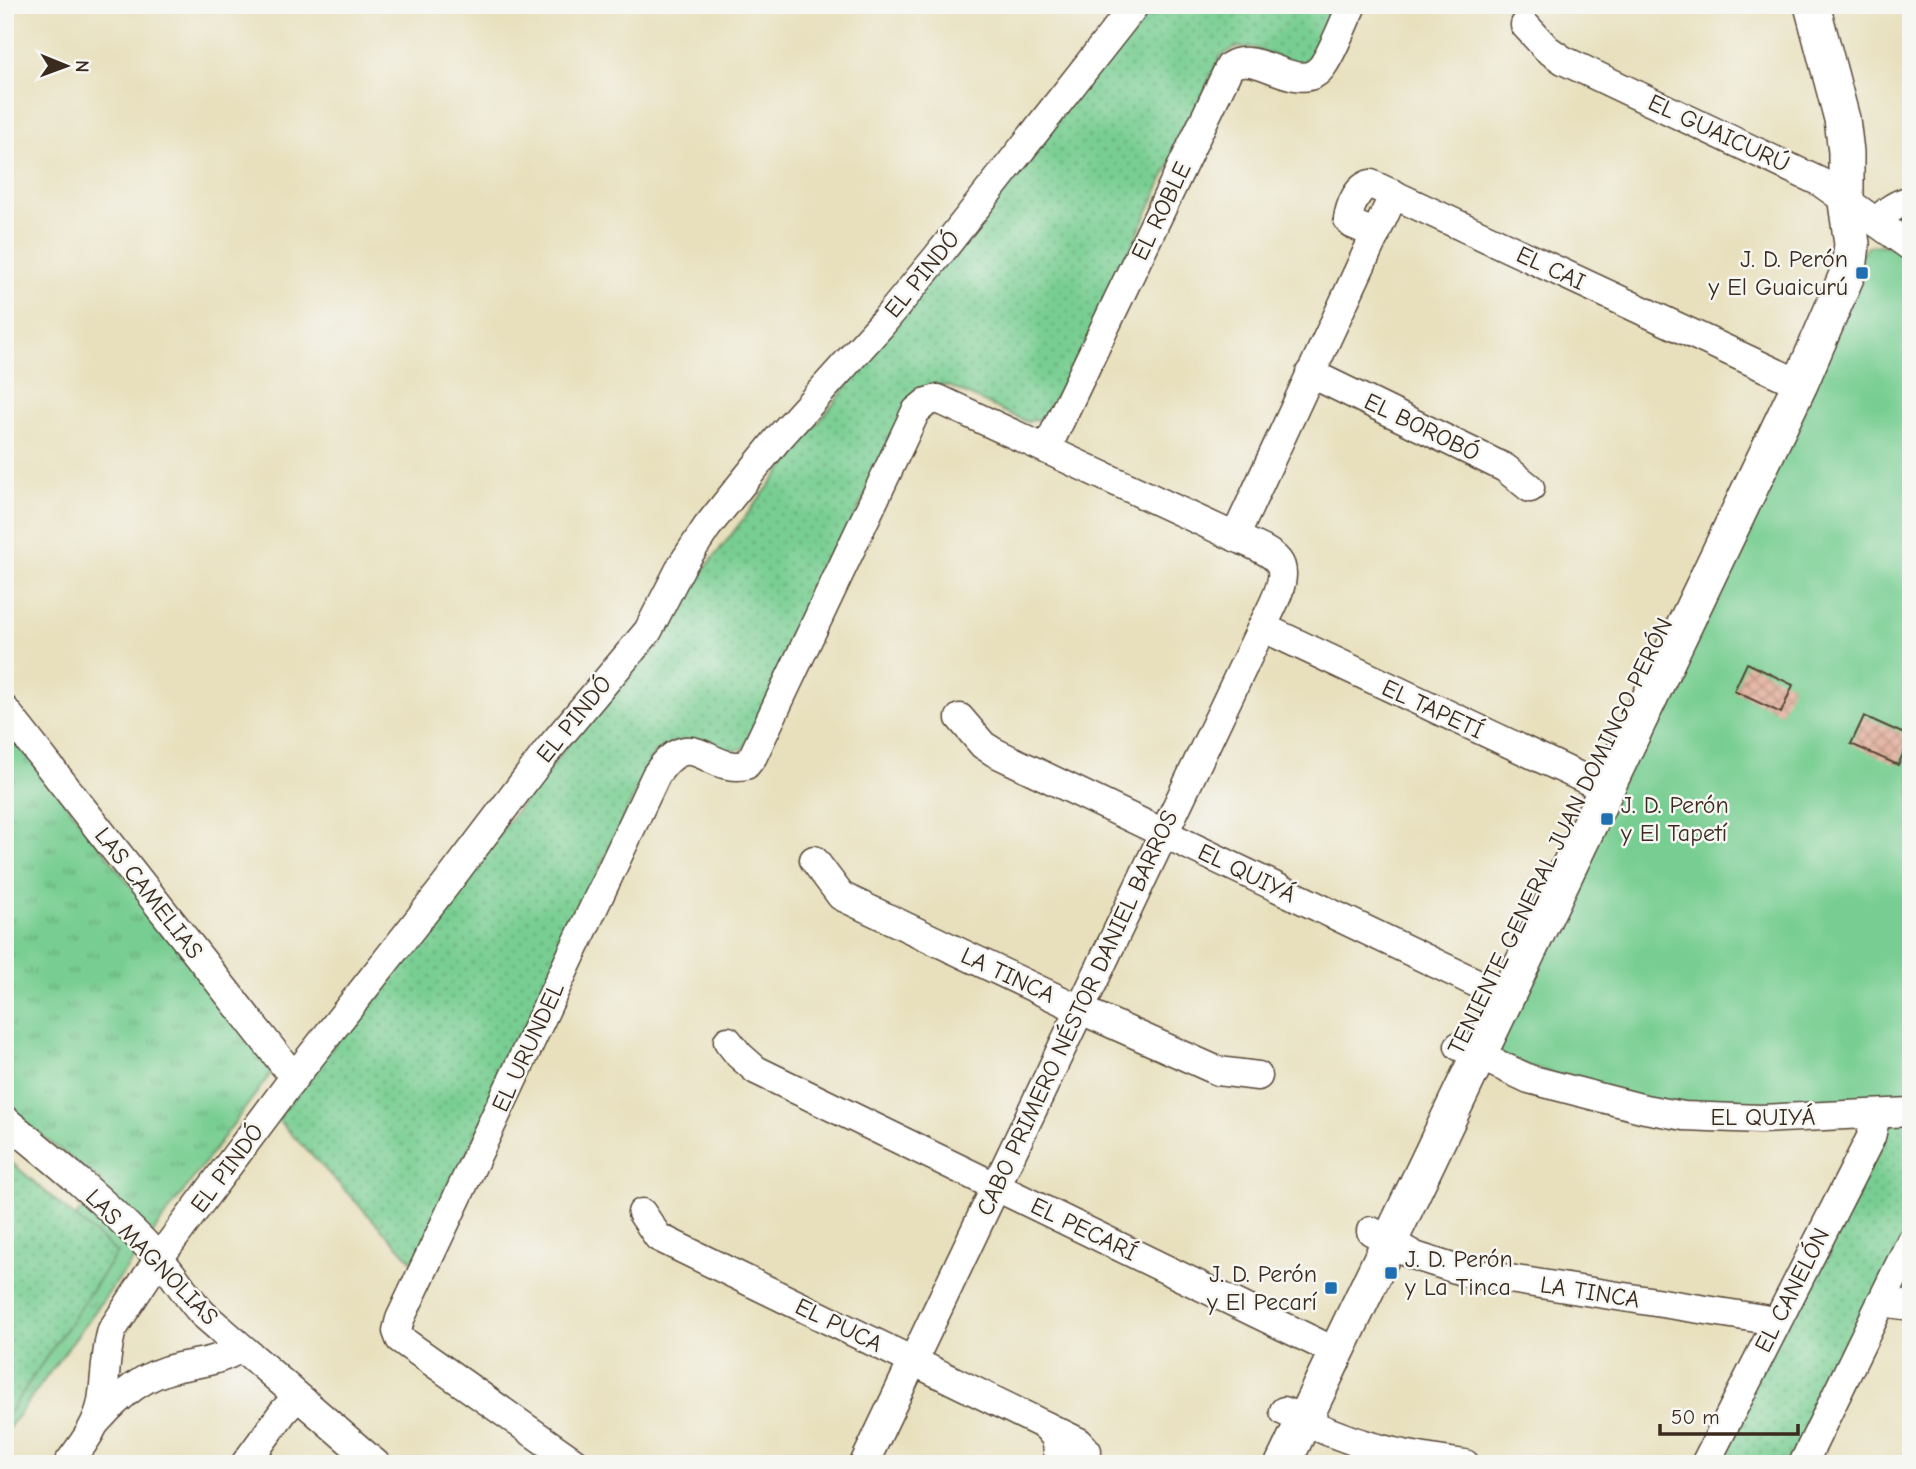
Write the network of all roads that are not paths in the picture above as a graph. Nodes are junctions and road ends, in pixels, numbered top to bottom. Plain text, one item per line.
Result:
1 (1135, 5) edge
2 (1352, 5) edge
3 (1812, 5) edge
4 (1525, 25) dead end
5 (1911, 200) edge
6 (1846, 201) junction
7 (1877, 222) junction
8 (1911, 247) edge
9 (1310, 373) junction
10 (1790, 380) junction
11 (1047, 448) junction
12 (1530, 488) dead end
13 (1235, 537) junction
14 (1262, 627) junction
15 (5, 710) edge
16 (960, 718) dead end
17 (1596, 785) junction
18 (1163, 832) junction
19 (814, 860) dead end
20 (1496, 994) junction
21 (1079, 1009) junction
22 (728, 1041) dead end
23 (1469, 1051) junction
24 (296, 1074) junction
25 (1258, 1076) dead end
26 (1911, 1112) edge
27 (1876, 1116) junction
28 (5, 1120) edge
29 (995, 1186) junction
30 (642, 1213) dead end
31 (1380, 1236) junction
32 (1911, 1241) edge
33 (159, 1258) junction
34 (1881, 1302) junction
35 (1911, 1306) edge
36 (1776, 1321) junction
37 (1326, 1346) junction
38 (242, 1348) junction
39 (913, 1362) junction
40 (297, 1397) junction
41 (1294, 1416) junction
42 (96, 1423) junction
43 (1046, 1426) junction
44 (68, 1464) edge
45 (245, 1464) edge
46 (376, 1464) edge
47 (577, 1464) edge
48 (864, 1464) edge
49 (1060, 1464) edge
50 (1085, 1464) edge
51 (1259, 1464) edge
52 (1283, 1464) edge
53 (1465, 1464) edge
54 (1704, 1464) edge
55 (1803, 1464) edge

1 - 24 street, EL PINDÓ
2 - 11 street, EL ROBLE
3 - 6 main road, TENIENTE GENERAL JUAN DOMINGO PERÓN
4 - 6 street, EL GUAICURÚ
5 - 7 street
6 - 7 street, EL GUAICURÚ
6 - 10 main road, TENIENTE GENERAL JUAN DOMINGO PERÓN
7 - 8 street, EL GUAICURÚ
9 - 10 street, EL CAI
9 - 12 street, EL BOROBÓ
9 - 13 street
10 - 17 main road, TENIENTE GENERAL JUAN DOMINGO PERÓN
11 - 13 street
11 - 47 street, EL URUNDEL
13 - 14 street, CABO PRIMERO NÉSTOR DANIEL BARROS
14 - 17 street, EL TAPETÍ
14 - 18 street, CABO PRIMERO NÉSTOR DANIEL BARROS
15 - 24 street, LAS CAMELIAS
16 - 18 street, EL QUIYÁ
17 - 20 main road, TENIENTE GENERAL JUAN DOMINGO PERÓN
18 - 20 street, EL QUIYÁ
18 - 21 street, CABO PRIMERO NÉSTOR DANIEL BARROS
19 - 21 street, LA TINCA
20 - 23 main road, TENIENTE GENERAL JUAN DOMINGO PERÓN
21 - 25 street, LA TINCA
21 - 29 street, CABO PRIMERO NÉSTOR DANIEL BARROS
22 - 29 street, EL PECARÍ
23 - 27 street, EL QUIYÁ
23 - 31 main road, TENIENTE GENERAL JUAN DOMINGO PERÓN
24 - 33 street, EL PINDÓ
26 - 27 street, EL QUIYÁ
27 - 36 street, EL CANELÓN
28 - 33 street, LAS MAGNOLIAS
29 - 37 street, EL PECARÍ
29 - 39 street, CABO PRIMERO NÉSTOR DANIEL BARROS
30 - 39 street, EL PUCA
31 - 36 street, LA TINCA
31 - 37 main road, TENIENTE GENERAL JUAN DOMINGO PERÓN
32 - 34 street
33 - 38 street, LAS MAGNOLIAS
33 - 42 street, EL PINDÓ
34 - 35 street
34 - 55 street
36 - 54 street, EL CANELÓN
37 - 41 main road, TENIENTE GENERAL JUAN DOMINGO PERÓN
38 - 40 street, LAS MAGNOLIAS
38 - 42 street
39 - 43 street, EL PUCA
39 - 48 street, CABO PRIMERO NÉSTOR DANIEL BARROS
40 - 45 street
40 - 46 street, LAS MAGNOLIAS
41 - 51 main road, TENIENTE GENERAL JUAN DOMINGO PERÓN
41 - 52 main road, TENIENTE GENERAL JUAN DOMINGO PERÓN
41 - 53 street
42 - 44 street, EL PINDÓ
43 - 49 street
43 - 50 street, EL PUCA

